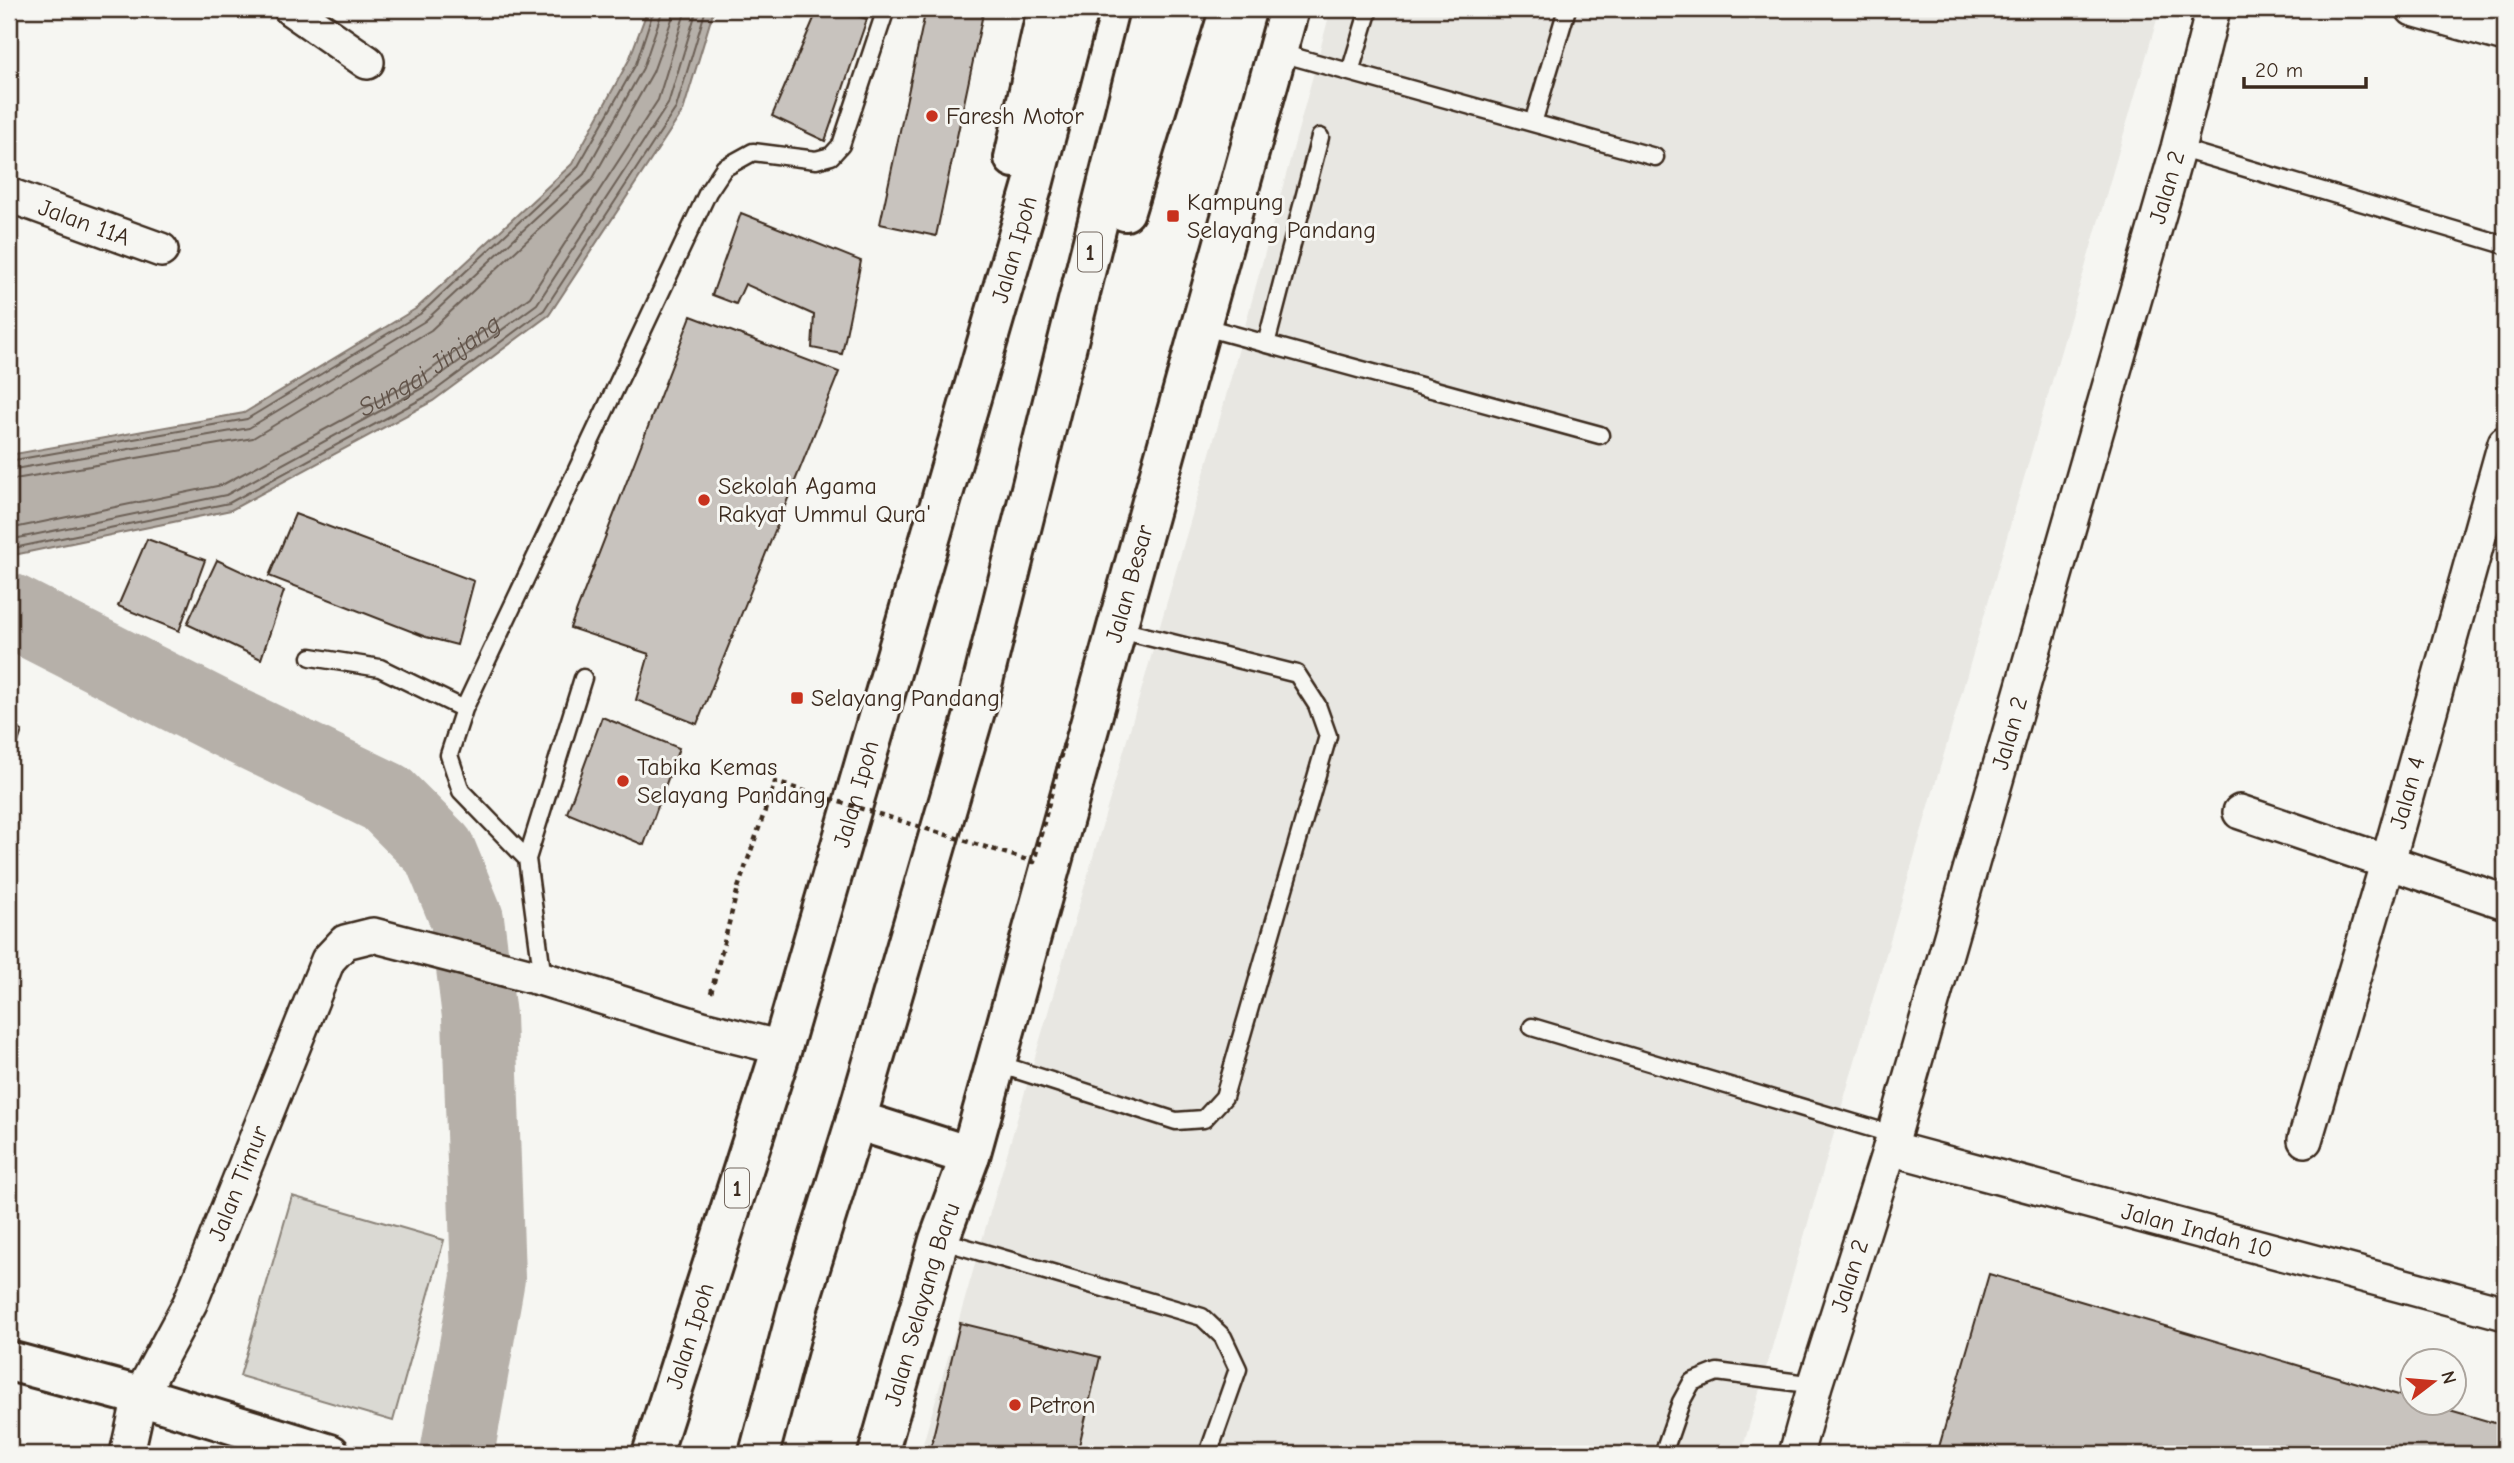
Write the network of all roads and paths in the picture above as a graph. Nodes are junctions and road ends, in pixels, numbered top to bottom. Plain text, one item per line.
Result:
1 (291, 9) edge
2 (886, 9) edge
3 (1047, 9) edge
4 (1079, 9) edge
5 (1151, 9) edge
6 (1186, 9) edge
7 (1289, 9) edge
8 (1369, 9) edge
9 (1567, 9) edge
10 (2213, 9) edge
11 (2413, 9) edge
12 (2505, 34) edge
13 (1277, 52) junction
14 (367, 62) dead end
15 (1350, 72) junction
16 (1533, 123) junction
17 (1320, 137) dead end
18 (2178, 148) junction
19 (1655, 157) dead end
20 (9, 195) edge
21 (2505, 245) edge
22 (161, 250) dead end
23 (1201, 326) junction
24 (1266, 344) junction
25 (1600, 435) dead end
26 (2505, 443) edge
27 (1030, 495) junction
28 (918, 579) junction
29 (1116, 629) junction
30 (311, 657) dead end
31 (583, 678) dead end
32 (464, 709) junction
33 (1064, 743) dead end
34 (2240, 812) dead end
35 (527, 859) junction
36 (2388, 860) junction
37 (2505, 902) edge
38 (531, 976) junction
39 (1532, 1027) dead end
40 (702, 1028) junction
41 (782, 1048) junction
42 (994, 1063) junction
43 (856, 1120) junction
44 (2305, 1140) dead end
45 (1892, 1142) junction
46 (970, 1156) junction
47 (939, 1240) junction
48 (800, 1300) junction
49 (2505, 1313) edge
50 (9, 1361) edge
51 (1815, 1385) junction
52 (140, 1396) junction
53 (127, 1454) edge
54 (330, 1454) edge
55 (652, 1454) edge
56 (759, 1454) edge
57 (779, 1454) edge
58 (878, 1454) edge
59 (1208, 1454) edge
60 (1663, 1454) edge
61 (1796, 1454) edge

1 - 14 street
2 - 32 lane
3 - 28 main road
4 - 28 main road, Jalan Ipoh / 1
5 - 27 main road, 1
6 - 27 main road
7 - 13 main road, Jalan Besar
8 - 15 lane
9 - 16 lane
10 - 18 street, Jalan 2
11 - 12 street
13 - 15 lane
13 - 23 main road, Jalan Besar
15 - 16 lane
16 - 19 lane
17 - 24 lane
18 - 21 lane
18 - 45 street, Jalan 2
20 - 22 street, Jalan 11A
23 - 24 lane
23 - 29 main road, Jalan Besar
24 - 25 lane
26 - 36 street, Jalan 4
27 - 43 main road, 1
28 - 41 main road, Jalan Ipoh / 1
29 - 42 main road, Jalan Besar
29 - 42 lane
30 - 32 lane
31 - 35 lane
32 - 35 lane
33 - 40 path, bridge
34 - 36 street
35 - 38 lane
36 - 37 street
36 - 44 street, Jalan 4
38 - 40 street
38 - 52 street, Jalan Timur
39 - 45 lane
40 - 41 street
41 - 55 main road, Jalan Ipoh / 1
42 - 46 main road, Jalan Besar
43 - 46 main road
43 - 48 main road, 1
45 - 49 street, Jalan Indah 10
45 - 51 street, Jalan 2
46 - 47 main road, Jalan Selayang Baru
47 - 58 main road, Jalan Selayang Baru
47 - 59 lane
48 - 56 main road, 1
48 - 57 main road
50 - 52 main road
51 - 60 lane
51 - 61 street, Jalan 2
52 - 53 street, Jalan Timur
52 - 54 main road

